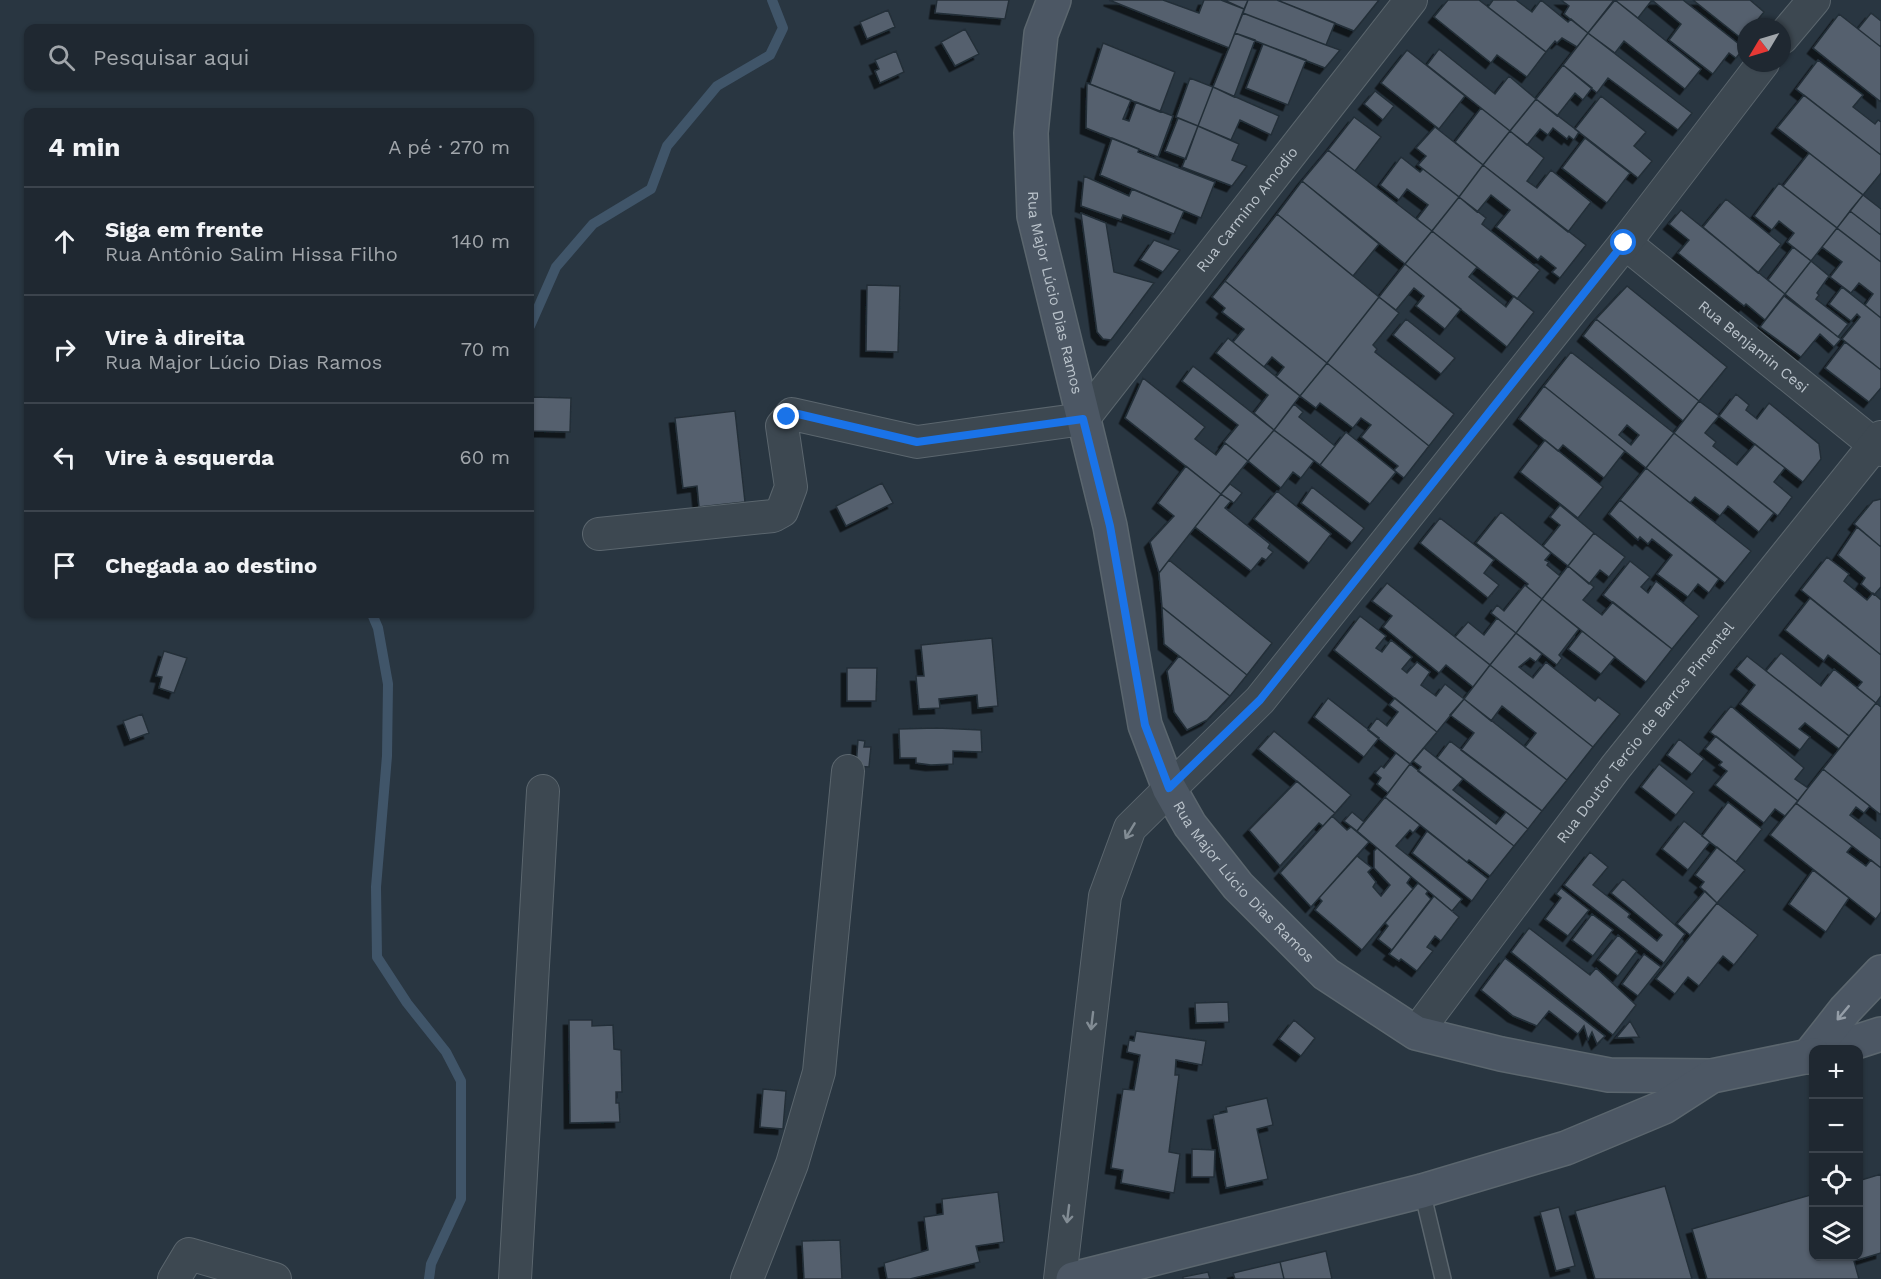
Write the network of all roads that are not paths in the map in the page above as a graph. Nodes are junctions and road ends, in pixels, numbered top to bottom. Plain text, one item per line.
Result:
1 (1054, 0) edge
2 (1411, 0) edge
3 (1814, 0) edge
4 (1791, 27) edge
5 (1756, 72) edge
6 (1624, 243) junction
7 (1083, 419) junction
8 (1879, 444) edge
9 (599, 534) dead end
10 (848, 771) dead end
11 (1169, 788) junction
12 (543, 790) dead end
13 (1881, 972) edge
14 (1416, 1033) junction
15 (1881, 1034) edge
16 (1823, 1045) edge
17 (1846, 1045) edge
18 (1809, 1056) edge
19 (1712, 1076) junction
20 (1422, 1191) junction
21 (174, 1279) edge
22 (275, 1279) edge
23 (514, 1279) edge
24 (747, 1279) edge
25 (1060, 1279) edge
26 (1073, 1279) edge
27 (1443, 1279) edge

1 - 7 main road, Rua Major Lúcio Dias Ramos
2 - 7 street, Rua Carmino Amodio
3 - 4 street
5 - 6 street
6 - 8 street, Rua Benjamin Cesi
6 - 11 street
7 - 9 street
7 - 11 main road, Rua Major Lúcio Dias Ramos
8 - 14 street, Rua Doutor Tercio de Barros Pimentel
10 - 24 street
11 - 14 main road, Rua Major Lúcio Dias Ramos
11 -> 25 street
12 - 23 street
13 -> 16 main road
14 - 19 main road, Rua Major Lúcio Dias Ramos
15 - 17 main road
18 - 19 main road
19 - 20 main road
20 - 26 main road
20 - 27 lane
21 - 22 street

